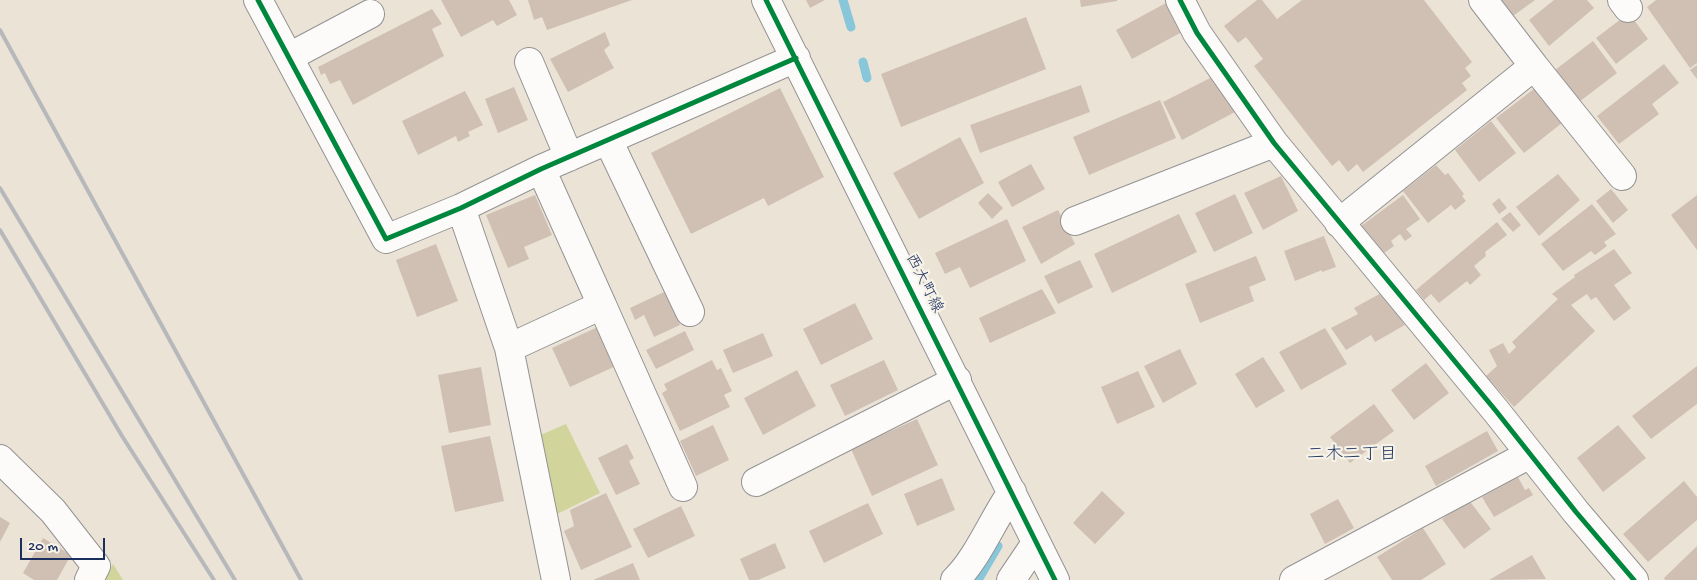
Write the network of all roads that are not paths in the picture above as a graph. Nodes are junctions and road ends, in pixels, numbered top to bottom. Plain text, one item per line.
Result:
1 (258, 0) edge
2 (766, 0) edge
3 (1180, 0) edge
4 (1483, 0) edge
5 (370, 14) dead end
6 (289, 57) junction
7 (796, 58) junction
8 (529, 62) dead end
9 (1534, 66) junction
10 (608, 140) junction
11 (1274, 143) junction
12 (569, 157) junction
13 (541, 169) junction
14 (1622, 176) dead end
15 (461, 208) junction
16 (1075, 221) dead end
17 (1339, 223) junction
18 (602, 305) junction
19 (690, 312) dead end
20 (509, 348) junction
21 (956, 380) junction
22 (1530, 454) junction
23 (0, 459) edge
24 (756, 482) dead end
25 (683, 486) dead end
26 (1012, 492) junction
27 (1036, 543) junction
28 (89, 580) edge
29 (556, 580) edge
30 (955, 580) edge
31 (1011, 580) edge
32 (1055, 580) edge
33 (1294, 580) edge
34 (1634, 580) edge

1 - 6 street
2 - 7 street, 西大町線
3 - 11 street
4 - 9 street
5 - 6 street
6 - 15 street
7 - 10 street
7 - 21 street, 西大町線
8 - 12 street
9 - 14 street
9 - 17 street
10 - 12 street
10 - 19 street
11 - 16 street
11 - 17 street
12 - 13 street
13 - 15 street
13 - 18 street
15 - 20 street
17 - 22 street
18 - 20 street
18 - 25 street
20 - 29 street
21 - 24 street
21 - 26 street, 西大町線
22 - 33 street
22 - 34 street
23 - 28 street
26 - 27 street, 西大町線
26 - 30 street
27 - 31 street
27 - 32 street, 西大町線

